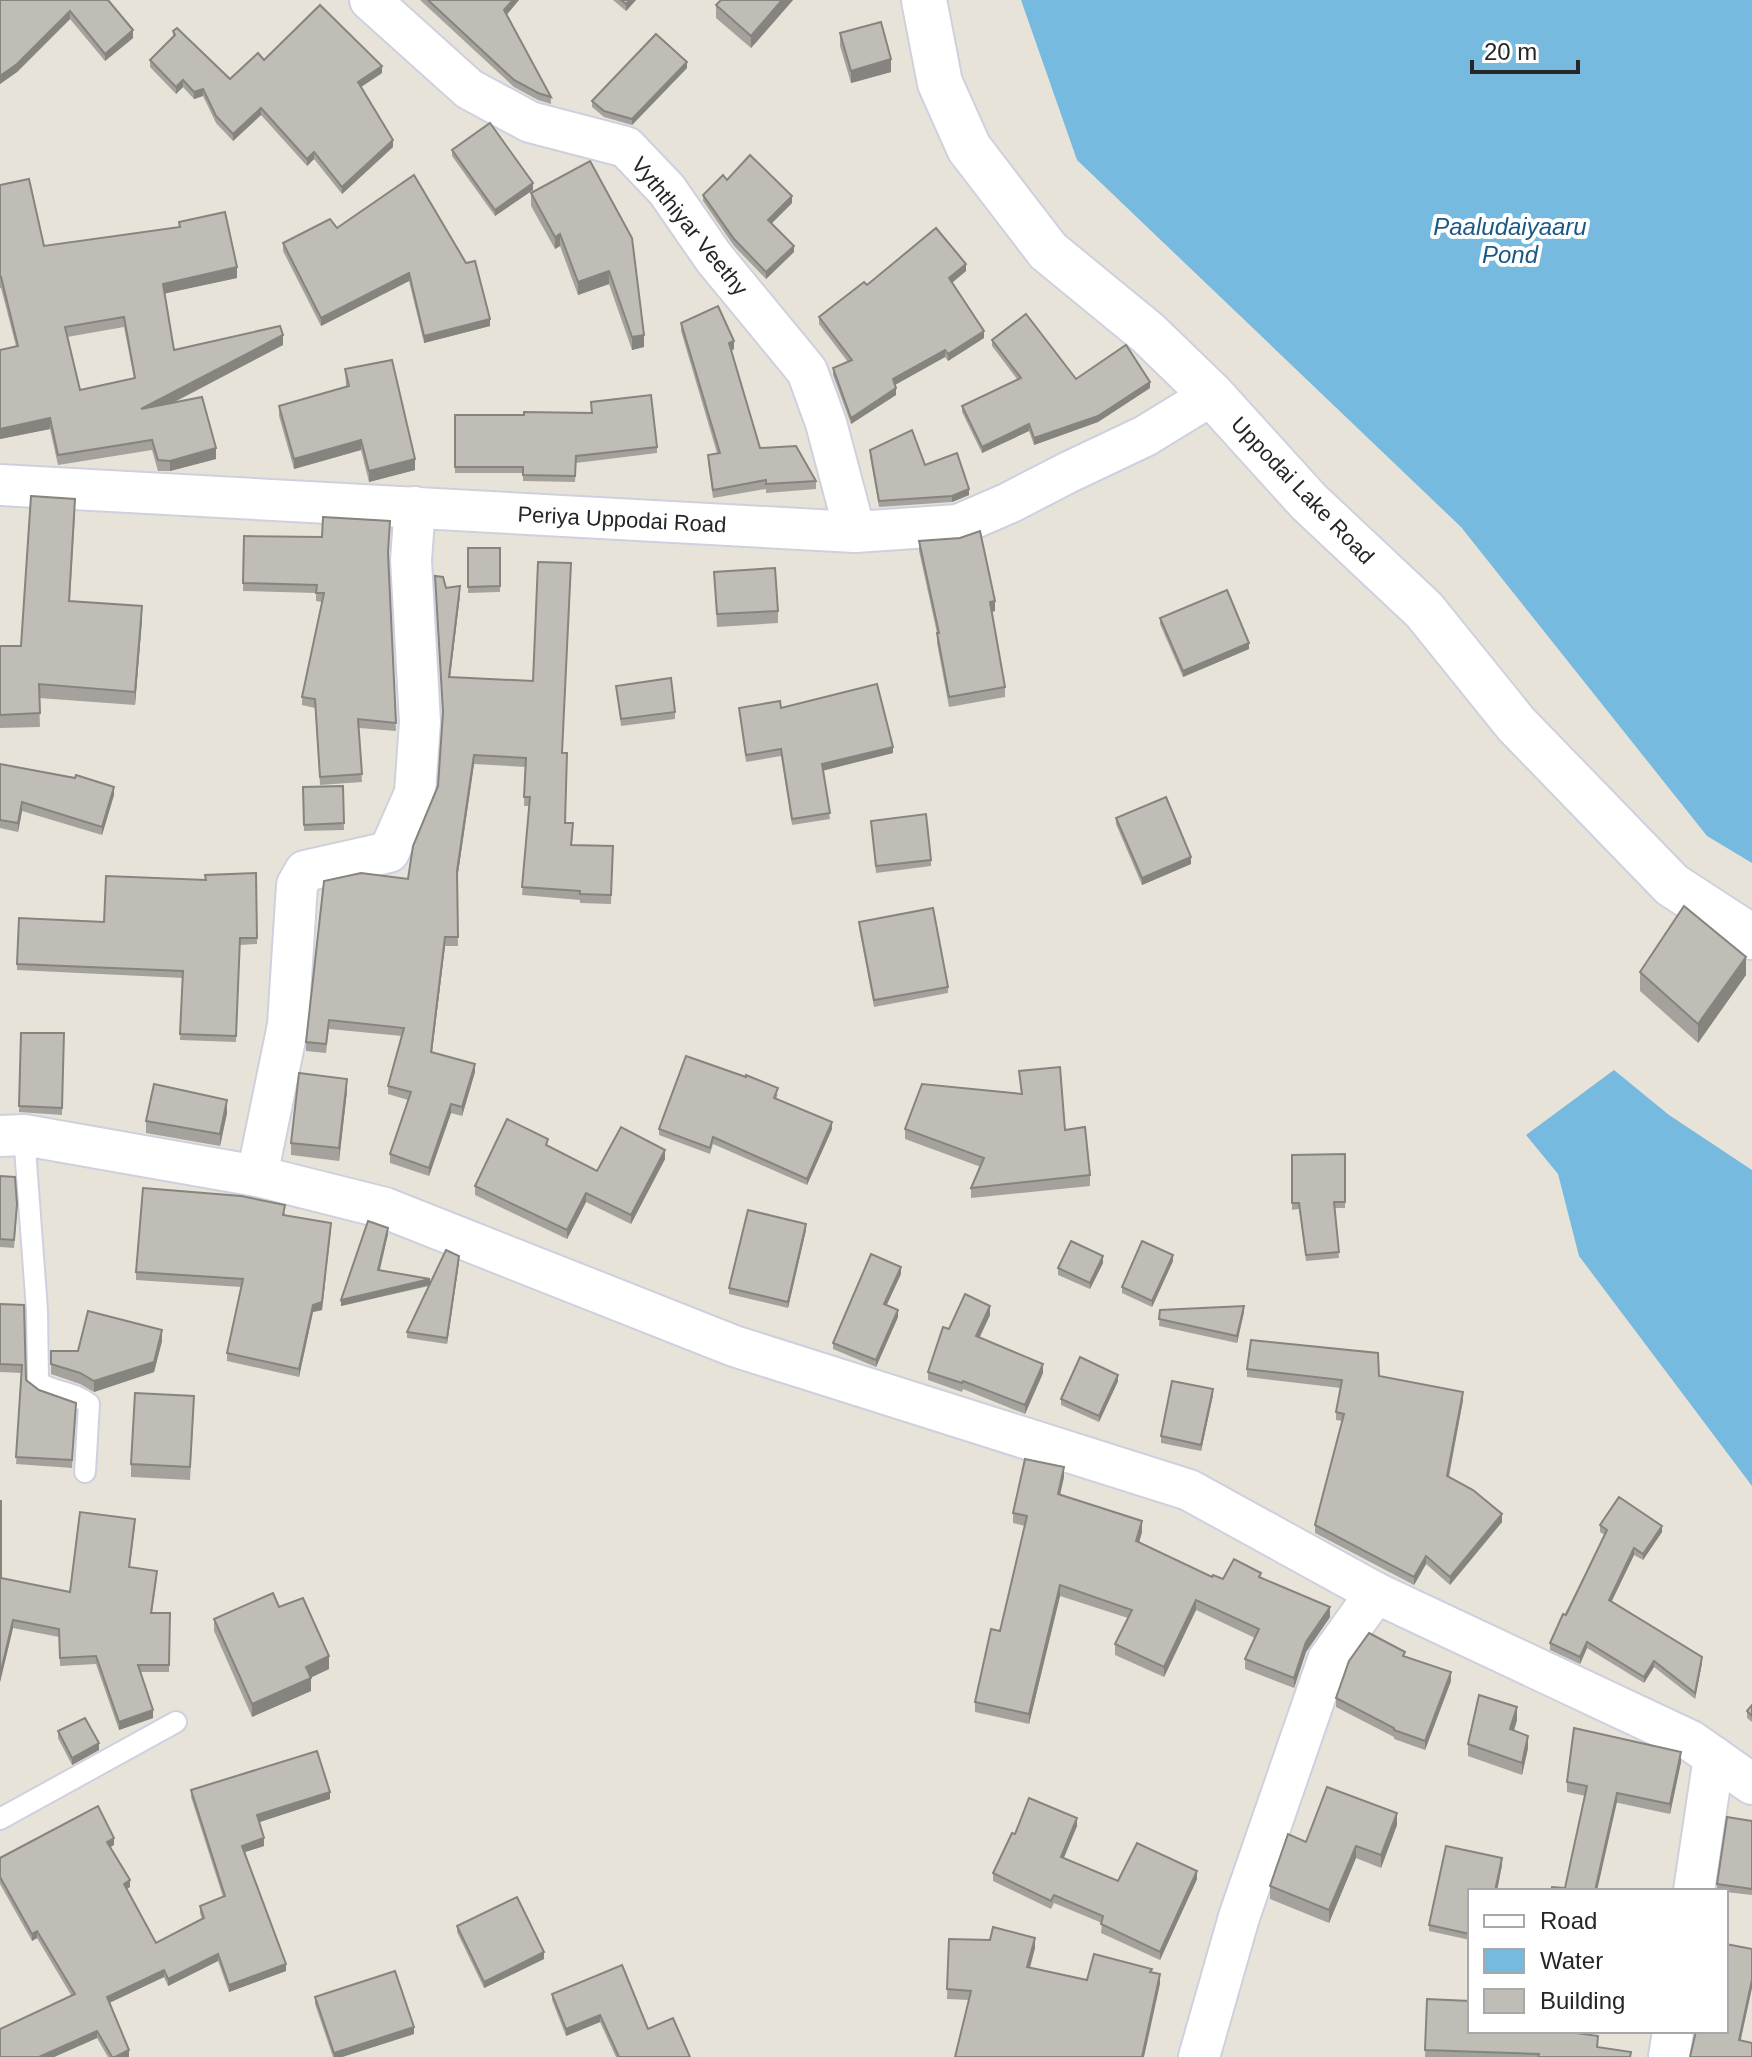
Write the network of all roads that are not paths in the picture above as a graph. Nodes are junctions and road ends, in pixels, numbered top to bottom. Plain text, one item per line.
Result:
1 (370, 0) edge
2 (924, 0) edge
3 (1212, 395) junction
4 (0, 485) edge
5 (415, 507) junction
6 (855, 532) junction
7 (1752, 937) edge
8 (12, 1136) edge
9 (257, 1176) junction
10 (85, 1472) dead end
11 (1376, 1593) junction
12 (176, 1722) dead end
13 (1714, 1757) junction
14 (1752, 1784) edge
15 (0, 1819) edge
16 (1694, 1889) edge
17 (1673, 2033) edge
18 (1199, 2057) edge
19 (1669, 2057) edge

1 - 6 street, Vyththiyar Veethy
2 - 3 street, Uppodai Lake Road
3 - 6 street, Periya Uppodai Road
3 - 7 street, Uppodai Lake Road
4 - 5 street, Periya Uppodai Road
5 - 6 street, Periya Uppodai Road
5 - 9 street
8 - 9 street
8 - 10 lane
9 - 11 street
11 - 13 street
11 - 18 street
12 - 15 lane
13 - 14 street
13 - 16 street
17 - 19 street

